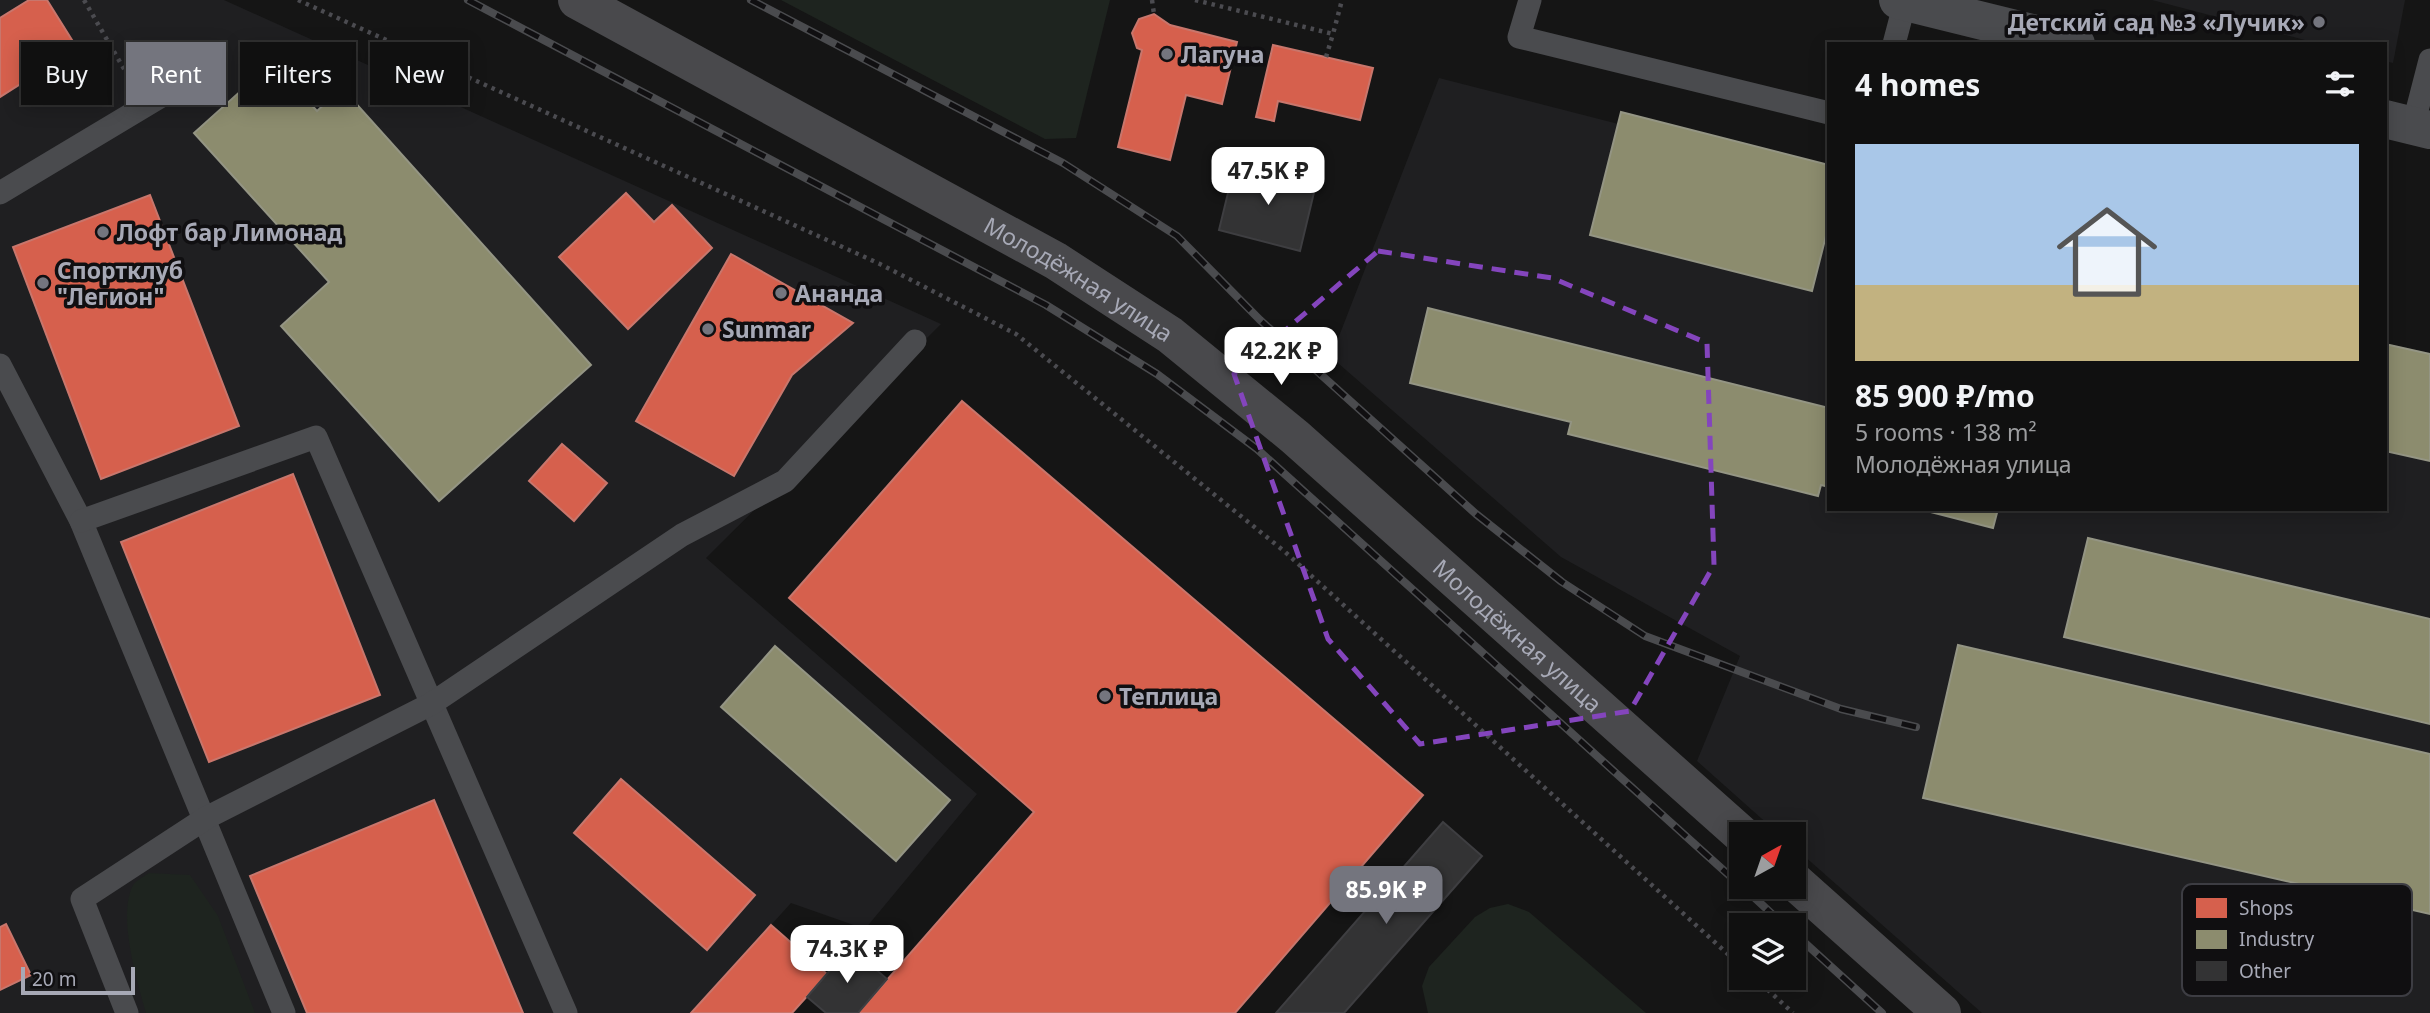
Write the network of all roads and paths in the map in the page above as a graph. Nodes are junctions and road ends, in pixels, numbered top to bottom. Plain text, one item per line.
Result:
1 (84, 0) edge
2 (298, 0) edge
3 (577, 0) edge
4 (1152, 0) edge
5 (1195, 0) edge
6 (1342, 0) edge
7 (1530, 0) edge
8 (1901, 1) edge
9 (1154, 14) dead end
10 (1333, 34) junction
11 (1894, 42) edge
12 (2068, 42) edge
13 (1326, 57) dead end
14 (2430, 61) edge
15 (145, 106) joint
16 (1827, 113) edge
17 (2409, 125) edge
18 (0, 193) edge
19 (915, 341) dead end
20 (0, 366) edge
21 (81, 521) junction
22 (430, 704) junction
23 (206, 818) junction
24 (1729, 823) edge
25 (1806, 892) edge
26 (1729, 955) edge
27 (1768, 990) edge
28 (127, 1013) edge
29 (284, 1013) edge
30 (566, 1013) edge
31 (1793, 1013) edge
32 (1942, 1013) edge

1 - 15 path
2 - 26 path
3 - 24 main road, Молодёжная улица
4 - 9 path
5 - 10 path
6 - 10 path
7 - 16 lane
8 - 11 lane
8 - 12 street
10 - 13 path
14 - 17 lane
15 - 18 lane
19 - 22 lane
20 - 21 lane
21 - 22 lane
21 - 23 lane
22 - 23 lane
22 - 30 lane
23 - 28 lane
23 - 29 lane
25 - 32 main road
27 - 31 path

